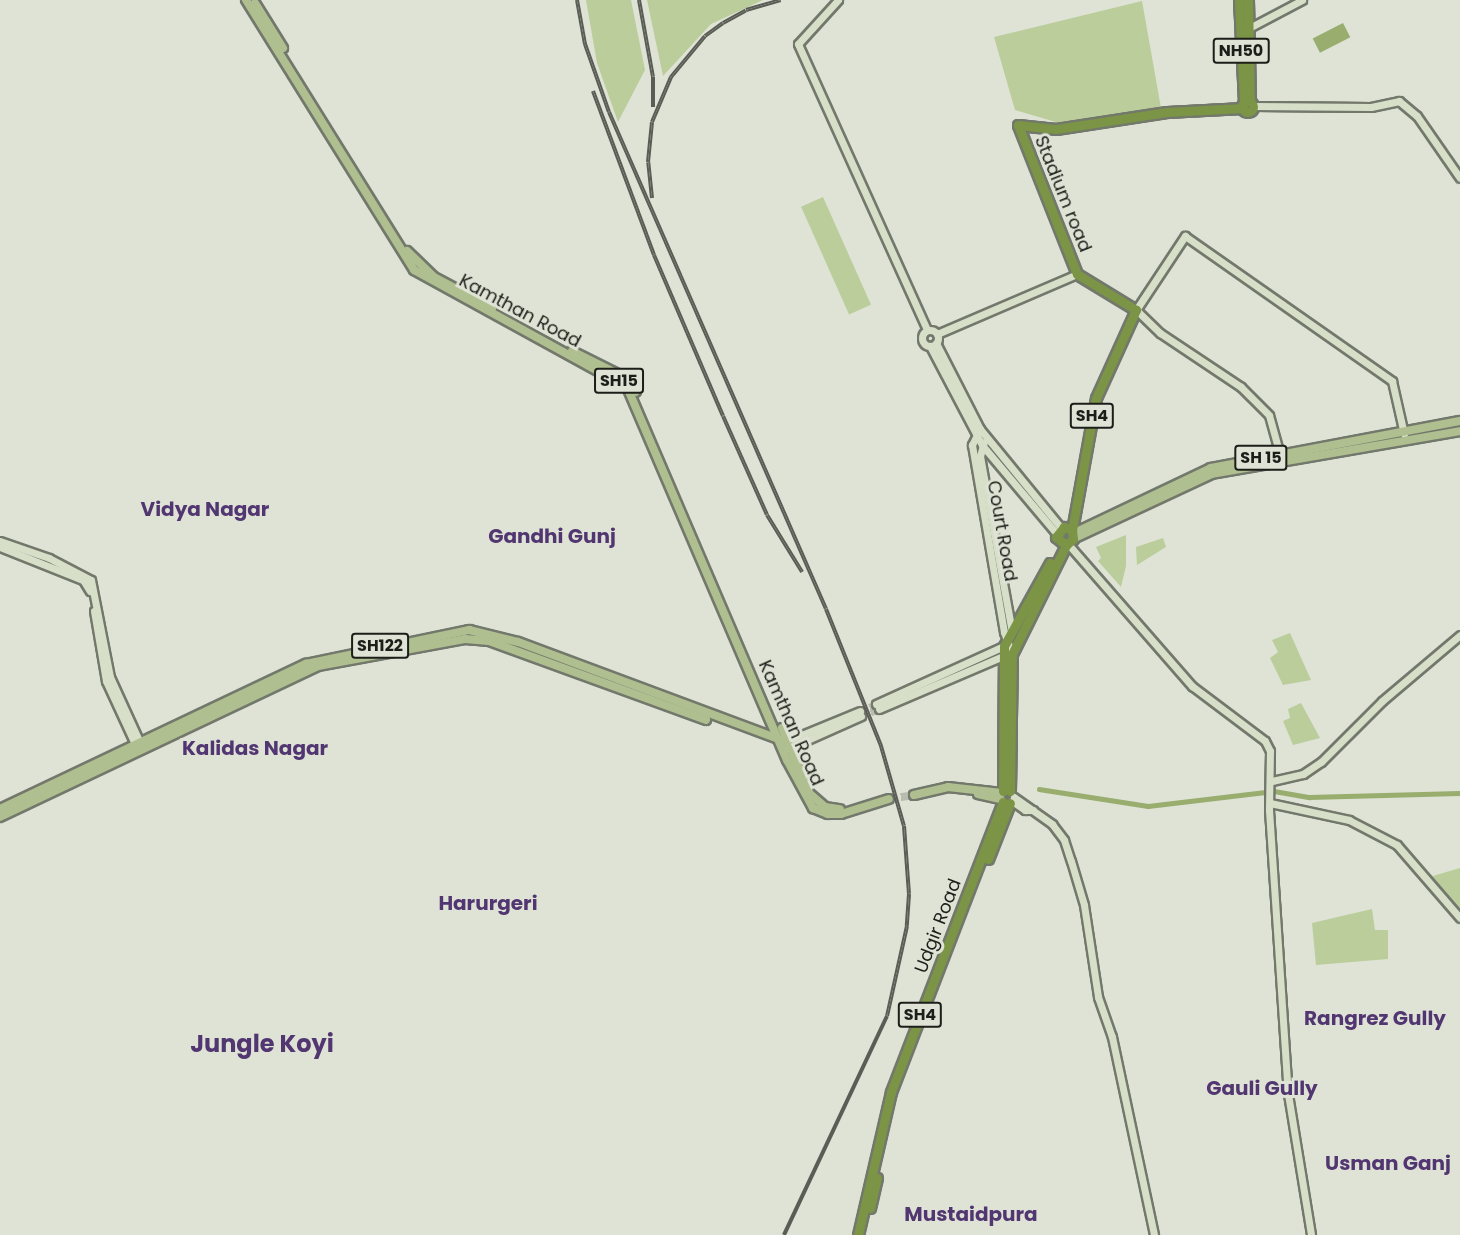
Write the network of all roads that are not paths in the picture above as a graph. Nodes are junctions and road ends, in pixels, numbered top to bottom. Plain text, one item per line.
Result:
1 (246, 0) edge
2 (253, 0) edge
3 (838, 0) edge
4 (1239, 0) edge
5 (1248, 0) edge
6 (1302, 0) edge
7 (1250, 28) junction
8 (1248, 104) junction
9 (1460, 178) edge
10 (1077, 274) junction
11 (468, 299) junction
12 (1136, 310) junction
13 (927, 330) junction
14 (938, 334) junction
15 (933, 344) junction
16 (1460, 421) edge
17 (1460, 431) edge
18 (978, 433) junction
19 (1404, 434) junction
20 (986, 438) junction
21 (982, 445) junction
22 (1280, 455) junction
23 (988, 522) junction
24 (1066, 536) junction
25 (0, 541) edge
26 (0, 547) edge
27 (1460, 634) edge
28 (1010, 640) junction
29 (1008, 655) junction
30 (861, 714) tunnel mouth
31 (783, 744) junction
32 (140, 748) junction
33 (1272, 781) junction
34 (1007, 797) junction
35 (810, 799) junction
36 (1270, 803) junction
37 (0, 808) edge
38 (0, 817) edge
39 (1460, 918) edge
40 (858, 1235) edge
41 (864, 1235) edge
42 (1154, 1235) edge
43 (1311, 1235) edge

1 - 11 main road, Kamthan Road / SH15
2 - 11 main road, Kamthan Road / SH15
3 - 13 street
4 - 8 highway, NH50
5 - 7 highway, NH50
6 - 7 street
7 - 8 highway, NH50
8 - 9 street
8 - 10 highway, Stadium road
10 - 12 highway
10 - 14 street
11 - 31 main road, Kamthan Road / SH15
12 - 19 street, Udgir Road
12 - 22 street
12 - 24 highway, Udgir Road / SH4
13 - 14 street
13 - 15 street
14 - 15 street
15 - 18 street
16 - 19 main road, SH 15
17 - 24 main road, SH 15
18 - 20 street
18 - 21 street
18 - 23 street, Court Road
19 - 22 main road, SH 15
20 - 21 street
20 - 24 street
21 - 23 street
21 - 24 street
22 - 24 main road, SH 15
23 - 28 street, Court Road
24 - 28 highway, Udgir Road / SH4
24 - 33 street
25 - 32 street
26 - 32 street
27 - 33 street
28 - 29 highway, Udgir Road / SH4
28 - 29 street
29 - 34 highway, Udgir Road / SH4
30 - 31 street
31 - 32 main road
31 - 32 main road, SH122
31 - 35 main road, Kamthan Road / SH15
32 - 37 main road, SH122
32 - 38 main road
33 - 36 street
34 - 34 main road
34 - 40 highway, Udgir Road / SH4
34 - 41 highway, Udgir Road / SH4
34 - 42 street
35 - 35 main road, Kamthan Road
36 - 39 street
36 - 43 street

